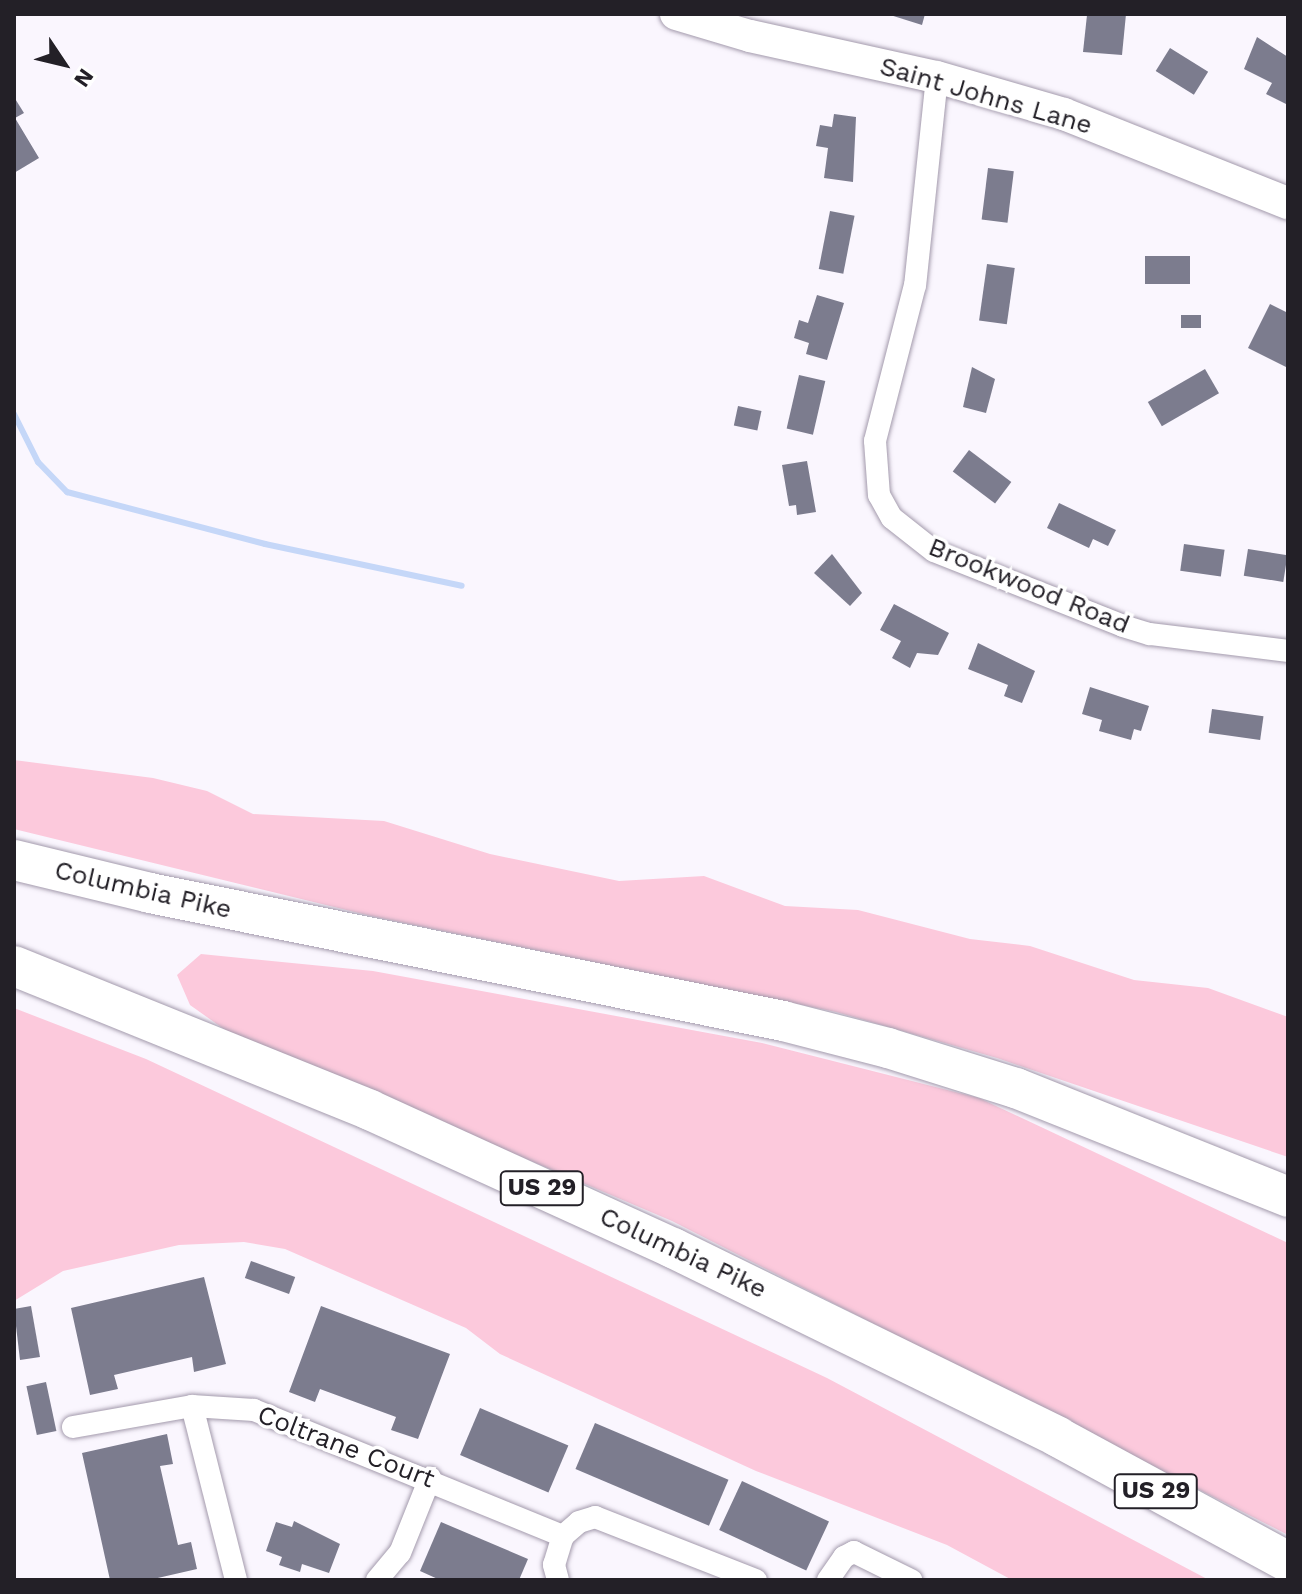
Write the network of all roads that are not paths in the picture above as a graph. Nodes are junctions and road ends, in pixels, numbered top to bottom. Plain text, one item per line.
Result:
1 (676, 14) edge
2 (937, 77) junction
3 (1288, 203) edge
4 (1288, 651) edge
5 (14, 860) edge
6 (14, 966) edge
7 (1016, 1088) junction
8 (1128, 1131) junction
9 (1288, 1176) edge
10 (1288, 1197) edge
11 (1288, 1220) edge
12 (192, 1406) junction
13 (73, 1427) dead end
14 (430, 1478) junction
15 (563, 1536) junction
16 (1277, 1558) edge
17 (236, 1580) edge
18 (377, 1580) edge
19 (558, 1580) edge
20 (756, 1580) edge
21 (828, 1580) edge
22 (911, 1580) edge

1 - 2 street, Saint Johns Lane
2 - 3 street, Saint Johns Lane
2 - 4 street, Brookwood Road
5 - 7 highway, Columbia Pike
6 - 16 highway, Columbia Pike / US 29
7 - 8 highway, Columbia Pike
7 - 9 highway
8 - 10 highway, Columbia Pike
8 - 11 highway
12 - 13 street, Coltrane Court
12 - 14 street, Coltrane Court
12 - 17 street
14 - 15 street, Coltrane Court
14 - 18 street
15 - 19 street
15 - 20 street
21 - 22 street

